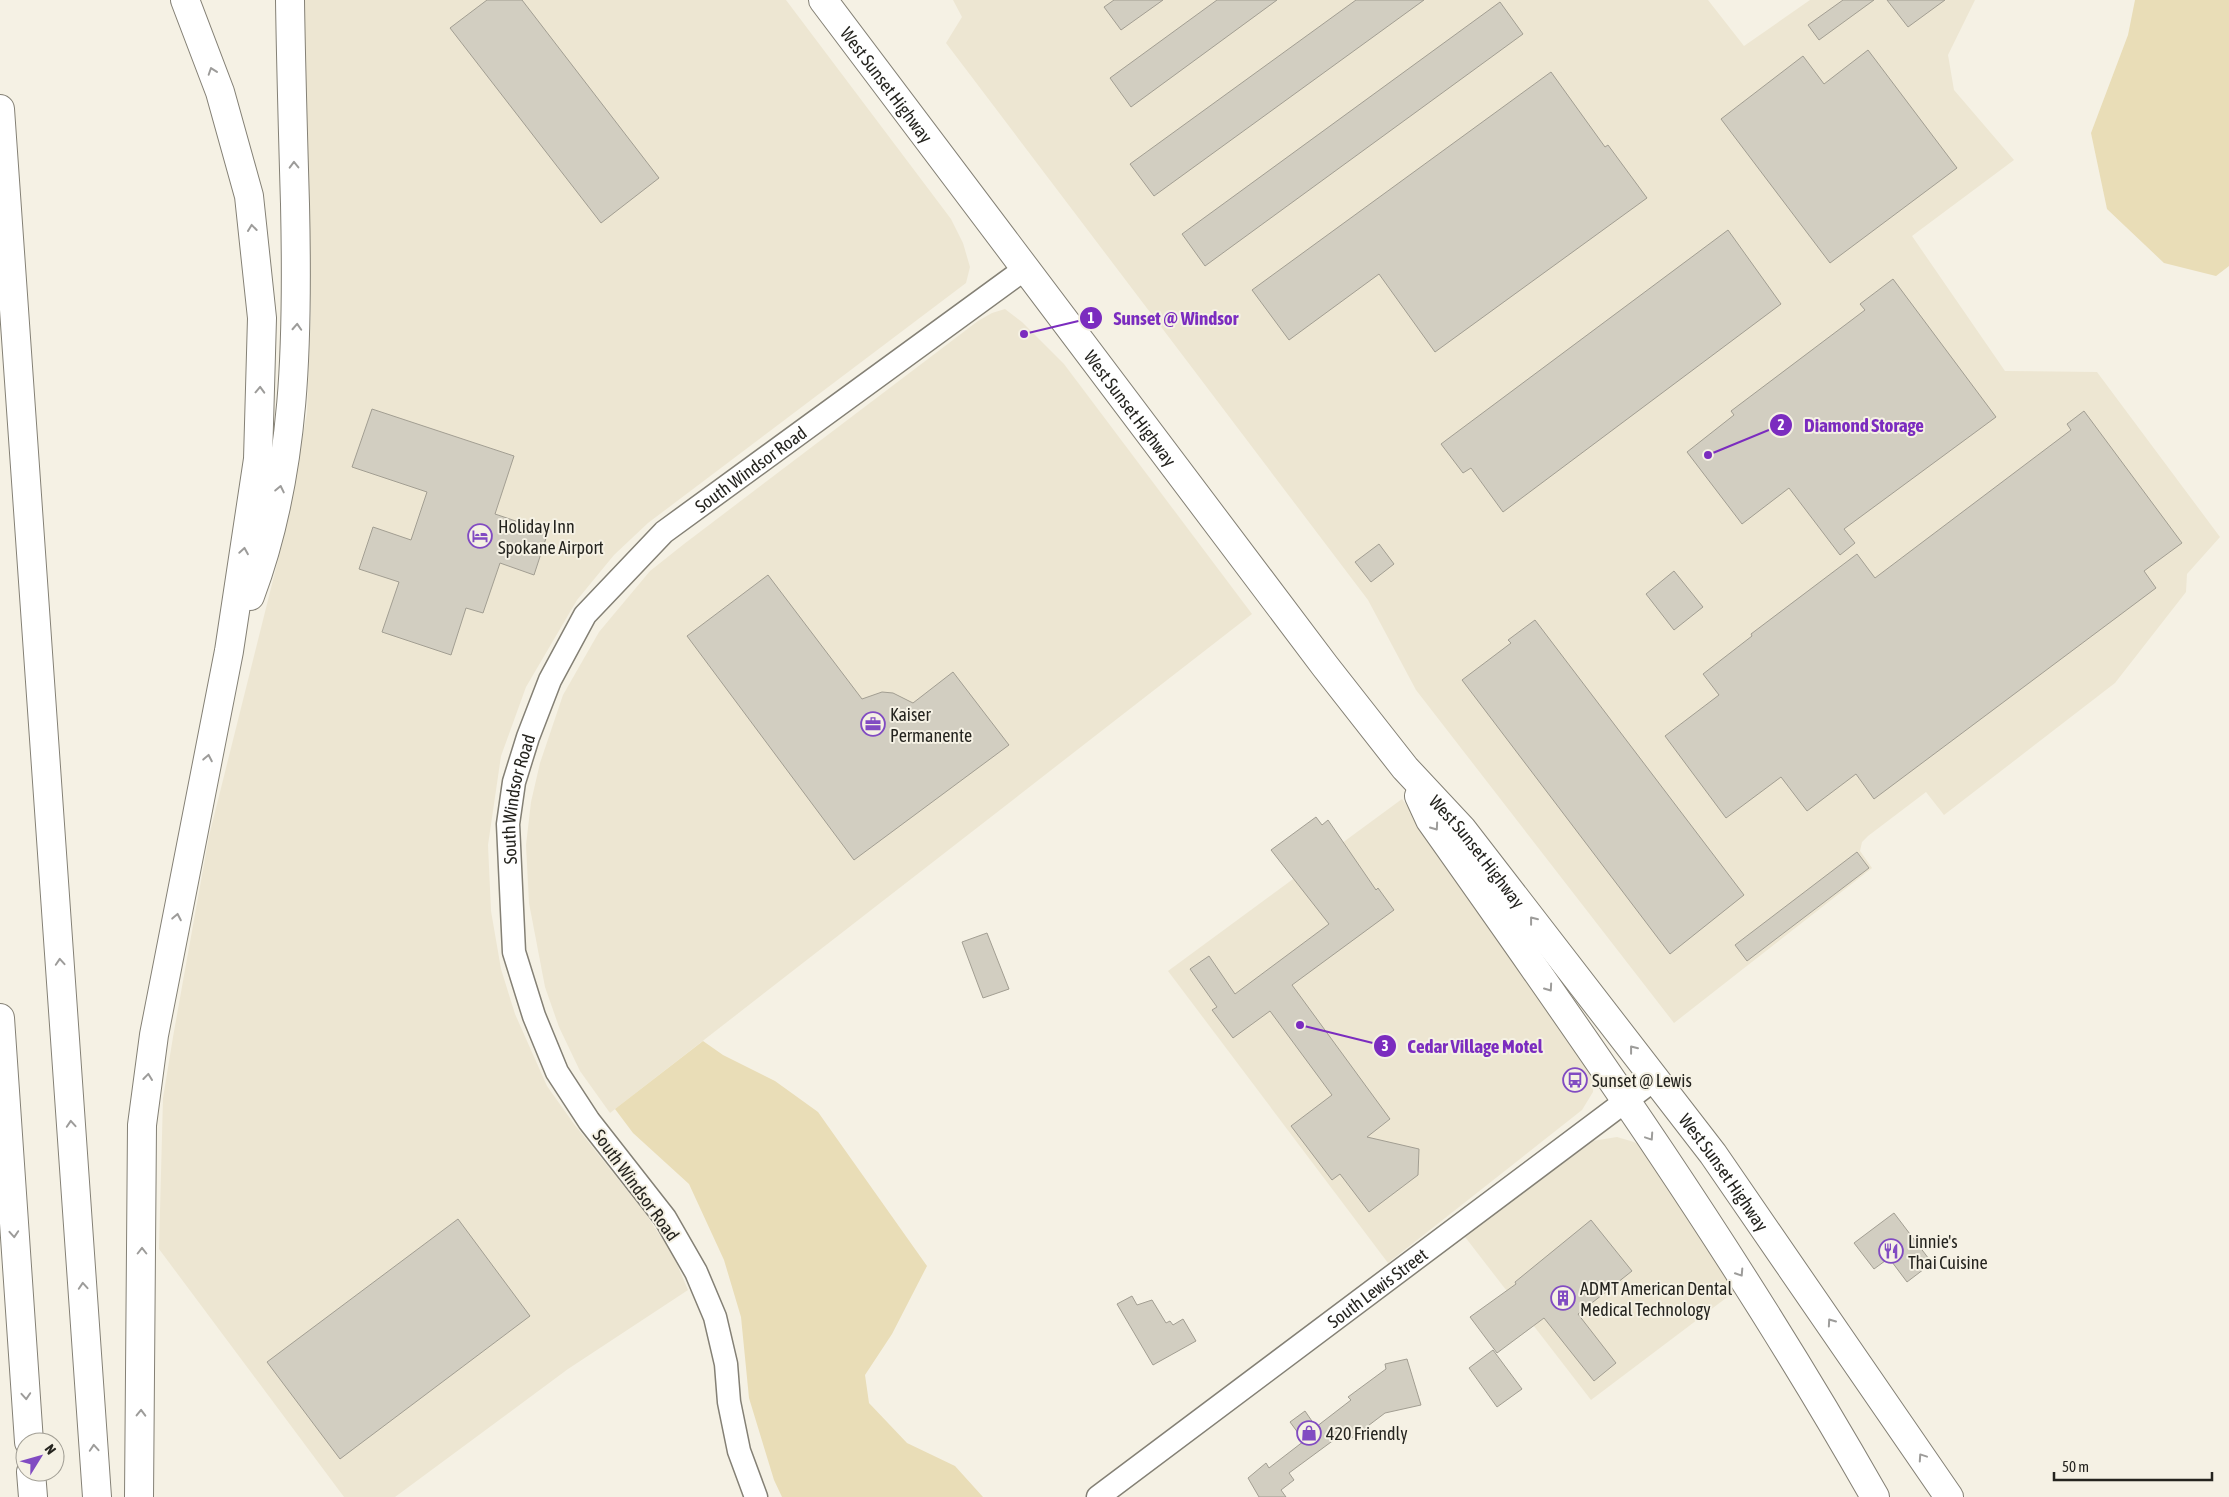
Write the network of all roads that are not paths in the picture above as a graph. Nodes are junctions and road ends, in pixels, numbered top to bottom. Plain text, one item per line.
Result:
1 (185, 0) edge
2 (290, 0) edge
3 (823, 0) edge
4 (0, 109) edge
5 (1026, 268) junction
6 (229, 651) junction
7 (1405, 768) junction
8 (0, 1018) edge
9 (1655, 1079) junction
10 (0, 1094) edge
11 (1625, 1102) junction
12 (11, 1185) junction
13 (28, 1432) edge
14 (32, 1482) edge
15 (33, 1497) edge
16 (97, 1497) edge
17 (139, 1497) edge
18 (756, 1497) edge
19 (1098, 1497) edge
20 (1875, 1497) edge
21 (1949, 1497) edge

6 -> 1 main road
6 -> 2 main road
3 - 5 main road, West Sunset Highway
16 -> 4 main road
5 - 7 main road, West Sunset Highway
5 - 18 street, South Windsor Road
17 -> 6 main road
9 -> 7 main road, West Sunset Highway
7 -> 11 main road, West Sunset Highway
8 - 12 main road
9 - 11 street, South Lewis Street
21 -> 9 main road, West Sunset Highway
10 - 12 main road
11 - 19 street, South Lewis Street
11 -> 20 main road, West Sunset Highway
12 -> 13 main road
14 - 15 main road

